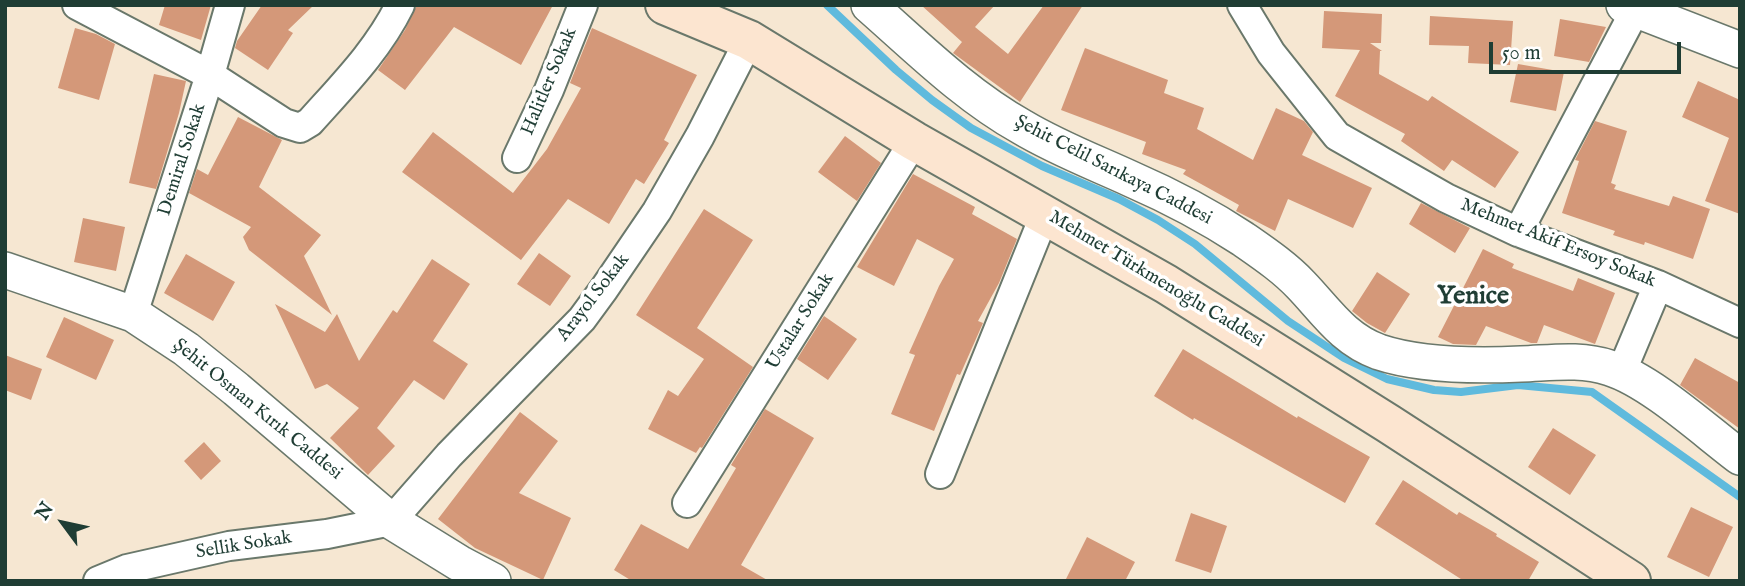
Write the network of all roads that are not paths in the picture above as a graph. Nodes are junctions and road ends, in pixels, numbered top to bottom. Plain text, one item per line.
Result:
1 (78, 5) edge
2 (230, 5) edge
3 (400, 5) edge
4 (583, 5) edge
5 (666, 5) edge
6 (869, 5) edge
7 (1242, 5) edge
8 (1633, 6) edge
9 (749, 40) junction
10 (1740, 50) edge
11 (211, 75) junction
12 (914, 141) junction
13 (516, 158) dead end
14 (1045, 214) junction
15 (1518, 232) junction
16 (5, 271) edge
17 (1658, 285) junction
18 (132, 314) junction
19 (1740, 323) edge
20 (1620, 373) junction
21 (1740, 457) edge
22 (940, 474) dead end
23 (687, 503) dead end
24 (391, 521) junction
25 (99, 581) edge
26 (493, 581) edge
27 (1632, 581) edge

1 - 11 street
2 - 11 street, Demiral Sokak
3 - 11 street
4 - 13 street, Halitler Sokak
5 - 9 main road, Mehmet Türkmenoğlu Caddesi
6 - 20 street, Şehit Celil Sarıkaya Caddesi
7 - 15 street, Mehmet Akif Ersoy Sokak
8 - 10 street
8 - 15 street
9 - 12 main road, Mehmet Türkmenoğlu Caddesi
9 - 24 street, Arayol Sokak
11 - 18 street, Demiral Sokak
12 - 14 main road, Mehmet Türkmenoğlu Caddesi
12 - 23 street, Ustalar Sokak
14 - 22 street
14 - 27 main road, Mehmet Türkmenoğlu Caddesi
15 - 17 street, Mehmet Akif Ersoy Sokak
16 - 18 street, Şehit Osman Kırık Caddesi
17 - 19 street, Mehmet Akif Ersoy Sokak
17 - 20 street
18 - 24 street, Şehit Osman Kırık Caddesi
20 - 21 street, Şehit Celil Sarıkaya Caddesi
24 - 25 street, Sellik Sokak
24 - 26 street, Şehit Osman Kırık Caddesi

